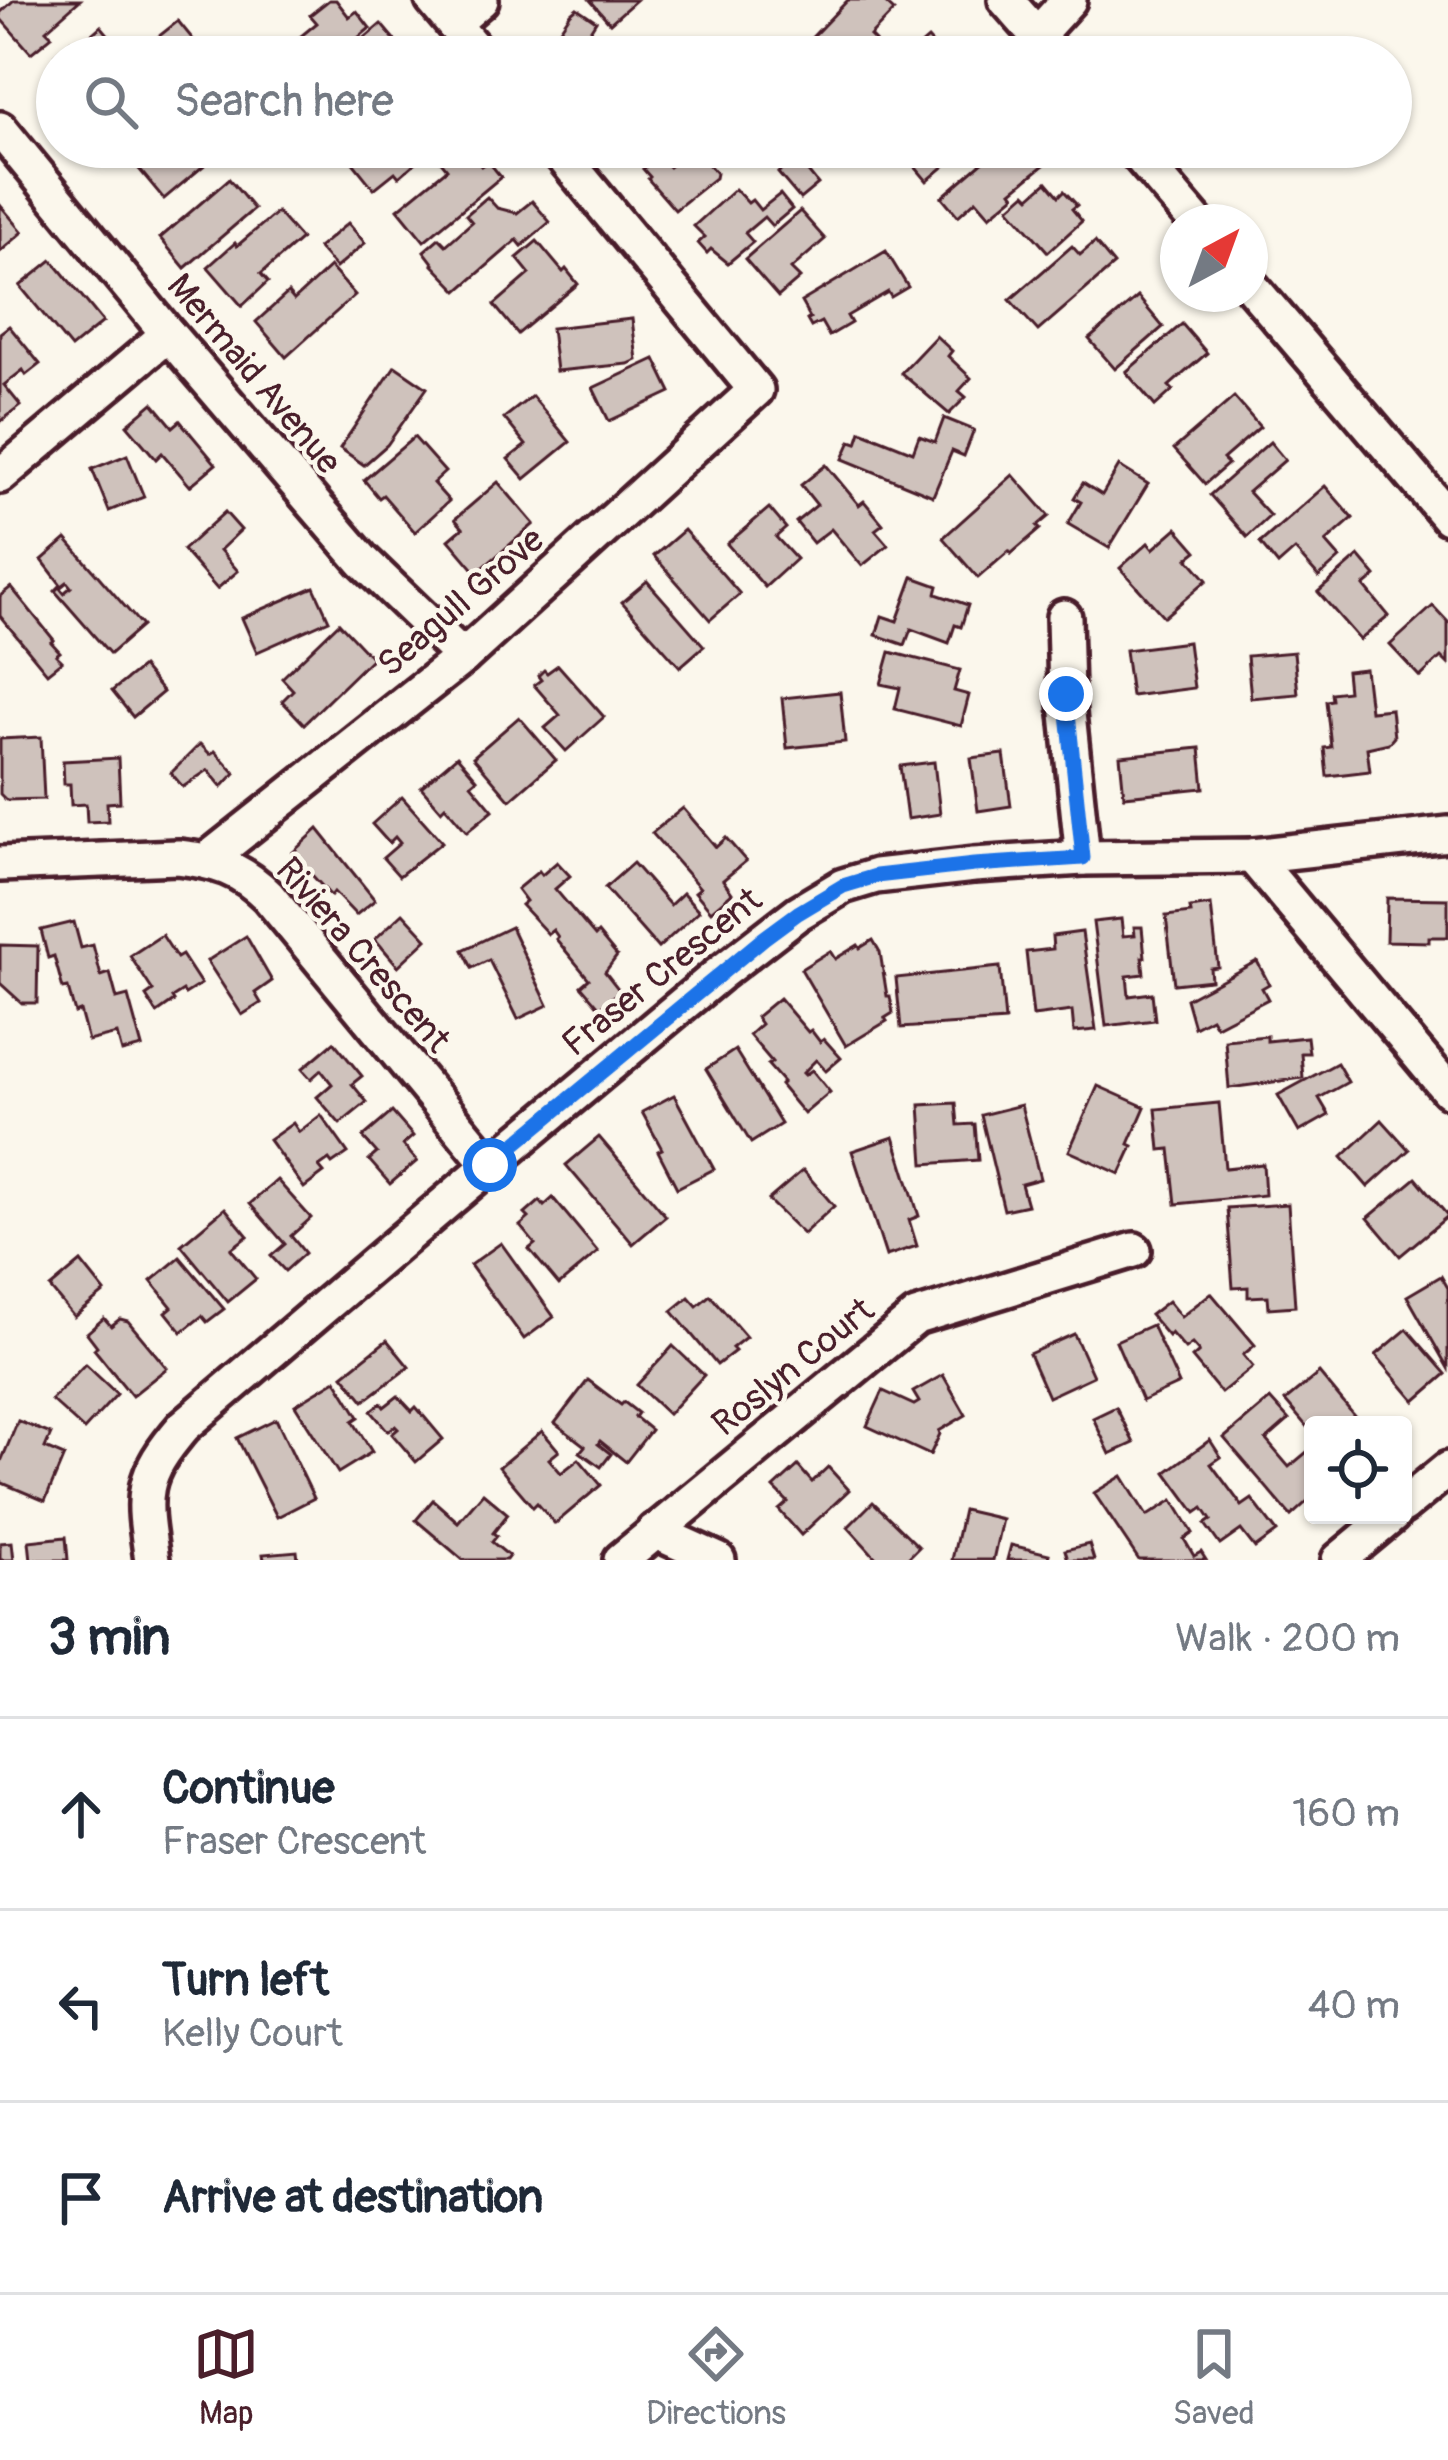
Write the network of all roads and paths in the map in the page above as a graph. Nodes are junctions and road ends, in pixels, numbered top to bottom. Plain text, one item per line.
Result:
1 (481, 0) edge
2 (1006, 0) edge
3 (1069, 0) edge
4 (443, 12) edge
5 (463, 36) edge
6 (1037, 36) edge
7 (1051, 36) edge
8 (0, 129) edge
9 (572, 168) edge
10 (1150, 168) edge
11 (1181, 204) edge
12 (1268, 306) edge
13 (168, 334) junction
14 (0, 476) edge
15 (1448, 518) edge
16 (1064, 617) dead end
17 (464, 657) junction
18 (1448, 834) edge
19 (1252, 856) junction
20 (1083, 858) junction
21 (207, 860) junction
22 (0, 864) edge
23 (1448, 1090) edge
24 (490, 1165) junction
25 (1134, 1250) dead end
26 (1448, 1469) edge
27 (1412, 1499) edge
28 (1382, 1524) edge
29 (654, 1531) junction
30 (152, 1560) edge
31 (621, 1560) edge
32 (718, 1560) edge
33 (1339, 1560) edge

1 - 4 street
2 - 6 street
3 - 7 street
4 - 5 street
8 - 13 street, Mermaid Avenue
9 - 17 street, Seagull Grove
10 - 11 street
12 - 15 street
13 - 14 street
13 - 17 street, Mermaid Avenue
16 - 20 street
17 - 21 street, Seagull Grove
18 - 19 street, Fraser Crescent
19 - 20 street, Fraser Crescent
19 - 23 street
20 - 24 street, Fraser Crescent
21 - 22 street, Riviera Crescent
21 - 24 street, Riviera Crescent
24 - 30 street, Fraser Crescent
25 - 29 street, Roslyn Court
26 - 27 street
28 - 33 street
29 - 31 street, Roslyn Court
29 - 32 street

